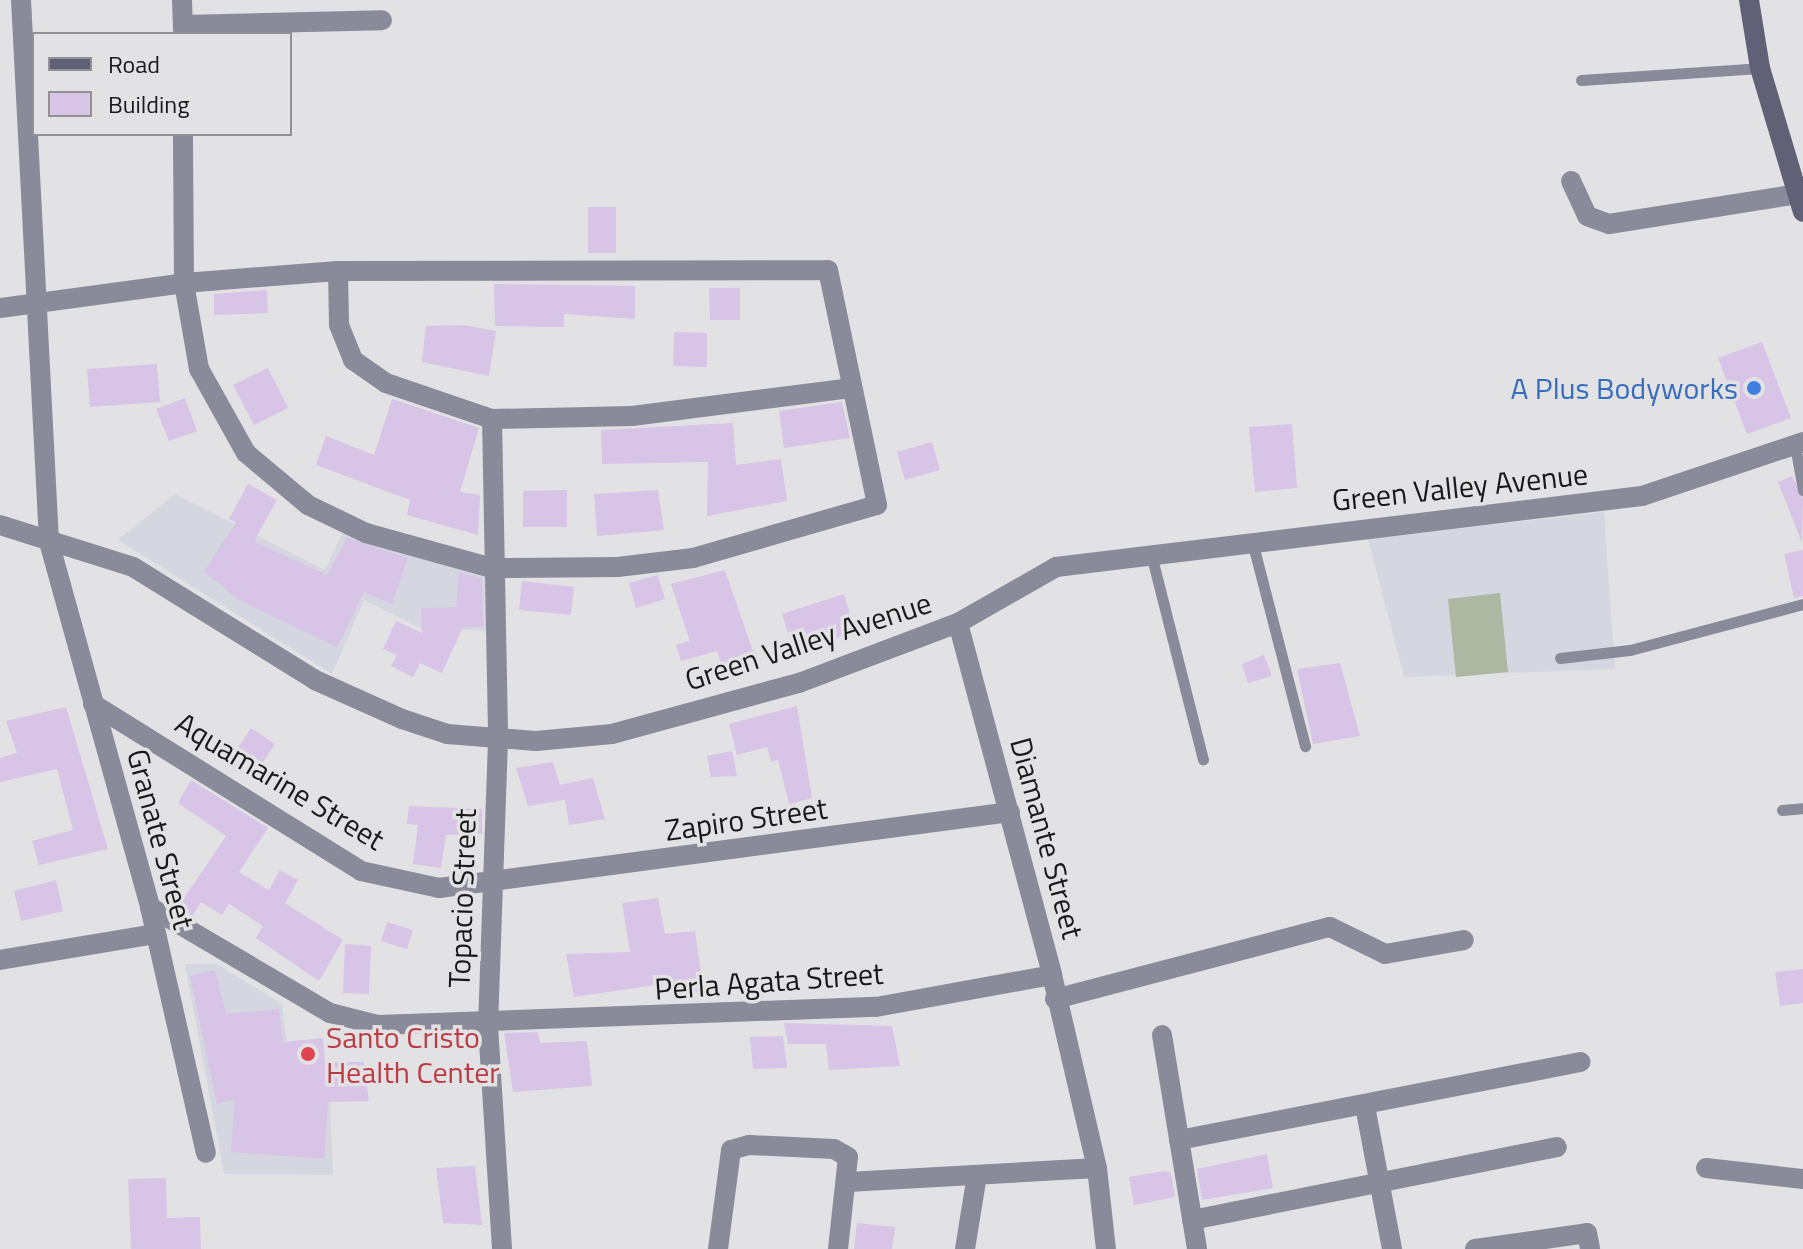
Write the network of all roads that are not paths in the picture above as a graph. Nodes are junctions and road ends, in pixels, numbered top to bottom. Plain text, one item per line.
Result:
1 (21, 0) edge
2 (182, 0) edge
3 (1749, 0) edge
4 (382, 20) dead end
5 (183, 29) edge
6 (1760, 68) junction
7 (1581, 80) dead end
8 (183, 136) edge
9 (1571, 181) dead end
10 (1800, 203) edge
11 (338, 271) junction
12 (184, 283) junction
13 (31, 304) junction
14 (0, 308) edge
15 (850, 388) junction
16 (492, 419) junction
17 (1799, 444) edge
18 (1803, 490) edge
19 (0, 525) edge
20 (1252, 540) junction
21 (49, 542) junction
22 (1151, 554) junction
23 (492, 568) junction
24 (1803, 604) edge
25 (958, 623) junction
26 (1560, 658) dead end
27 (93, 704) junction
28 (498, 740) junction
29 (1305, 746) dead end
30 (1203, 760) dead end
31 (1803, 808) edge
32 (1782, 810) dead end
33 (1010, 812) junction
34 (492, 885) junction
35 (150, 907) junction
36 (156, 934) junction
37 (1464, 940) dead end
38 (0, 959) edge
39 (1052, 975) junction
40 (1055, 999) junction
41 (488, 1026) junction
42 (1162, 1035) dead end
43 (1580, 1062) dead end
44 (1365, 1106) junction
45 (1179, 1140) junction
46 (1557, 1147) dead end
47 (206, 1153) dead end
48 (1097, 1168) junction
49 (1706, 1168) dead end
50 (977, 1175) junction
51 (1803, 1179) edge
52 (848, 1182) junction
53 (1380, 1184) junction
54 (1192, 1220) junction
55 (502, 1249) edge
56 (718, 1249) edge
57 (838, 1249) edge
58 (965, 1249) edge
59 (1106, 1249) edge
60 (1197, 1249) edge
61 (1392, 1249) edge
62 (1475, 1249) edge
63 (1590, 1249) edge

1 - 13 street, Granate Street
2 - 5 street
3 - 6 main road
4 - 5 street
6 - 7 lane
6 - 10 main road
8 - 12 street
9 - 10 street
11 - 12 street
11 - 15 street
11 - 16 street
12 - 13 street
12 - 23 street
13 - 14 street
13 - 21 street, Granate Street
15 - 16 street
15 - 23 street
16 - 23 street, Topacio Street
17 - 18 lane
17 - 20 street, Green Valley Avenue
19 - 21 street, Green Valley Avenue
20 - 22 street, Green Valley Avenue
20 - 29 lane
21 - 27 street, Granate Street
21 - 28 street, Green Valley Avenue
22 - 25 street, Green Valley Avenue
22 - 30 lane
23 - 28 street, Topacio Street
24 - 26 lane
25 - 28 street, Green Valley Avenue
25 - 33 street, Diamante Street
27 - 34 street, Aquamarine Street
27 - 35 street, Granate Street
28 - 34 street, Topacio Street
31 - 32 lane
33 - 34 street, Zapiro Street
33 - 39 street, Diamante Street
34 - 41 street, Topacio Street
35 - 36 street, Granate Street
35 - 41 street, Perla Agata Street
36 - 38 street
36 - 47 street, Granate Street
37 - 40 street
39 - 40 street, Diamante Street
39 - 41 street, Perla Agata Street
40 - 48 street, Diamante Street
41 - 55 street, Topacio Street
42 - 45 street
43 - 44 street
44 - 45 street
44 - 53 street
45 - 54 street
46 - 53 street
48 - 50 street
48 - 59 street, Diamante Street
49 - 51 street
50 - 52 street
50 - 58 street
52 - 56 street
52 - 57 street
53 - 54 street
53 - 61 street
54 - 60 street
62 - 63 street

